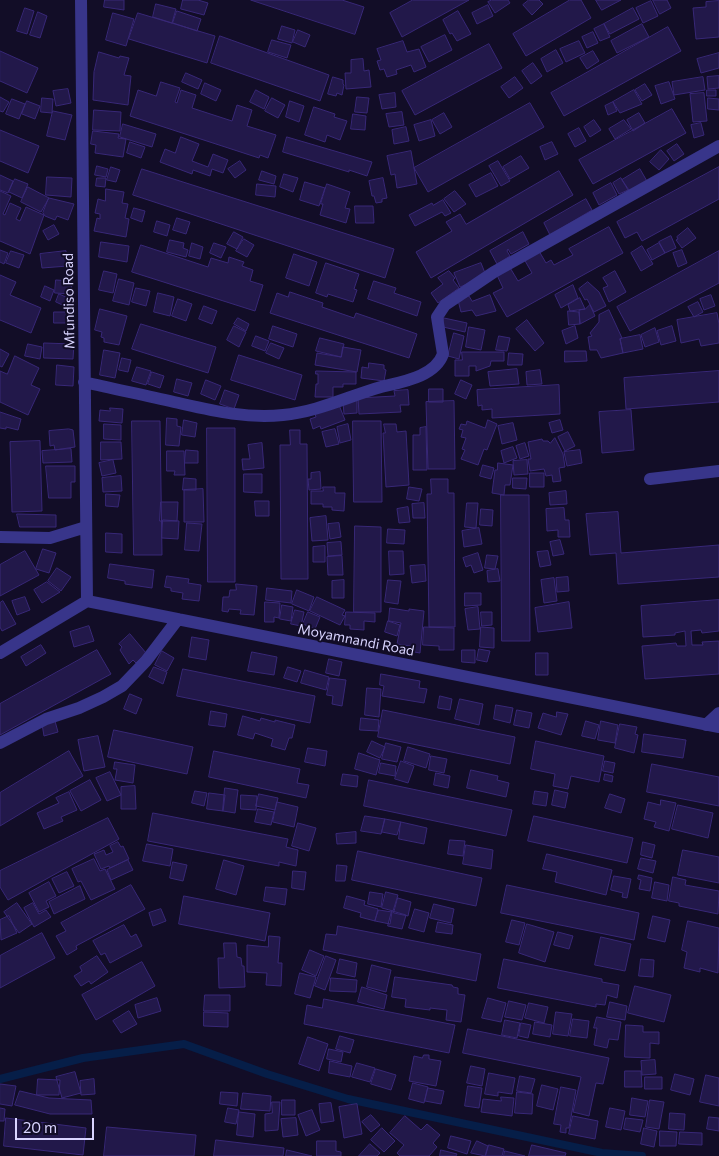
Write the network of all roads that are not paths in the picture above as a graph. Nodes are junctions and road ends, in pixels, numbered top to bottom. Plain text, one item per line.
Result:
1 (81, 0) edge
2 (719, 146) edge
3 (84, 382) junction
4 (719, 471) edge
5 (650, 479) dead end
6 (86, 527) junction
7 (0, 537) edge
8 (87, 601) junction
9 (178, 619) junction
10 (0, 653) edge
11 (719, 713) edge
12 (706, 725) junction
13 (719, 727) edge
14 (0, 742) edge

1 - 3 street, Mfundiso Road
2 - 3 street
3 - 6 street, Mfundiso Road
4 - 5 street
6 - 7 street
6 - 8 street, Mfundiso Road
8 - 9 street, Moyamnandi Road
8 - 10 street
9 - 12 street, Moyamnandi Road
9 - 14 street
11 - 12 street
12 - 13 street, Moyamnandi Road

